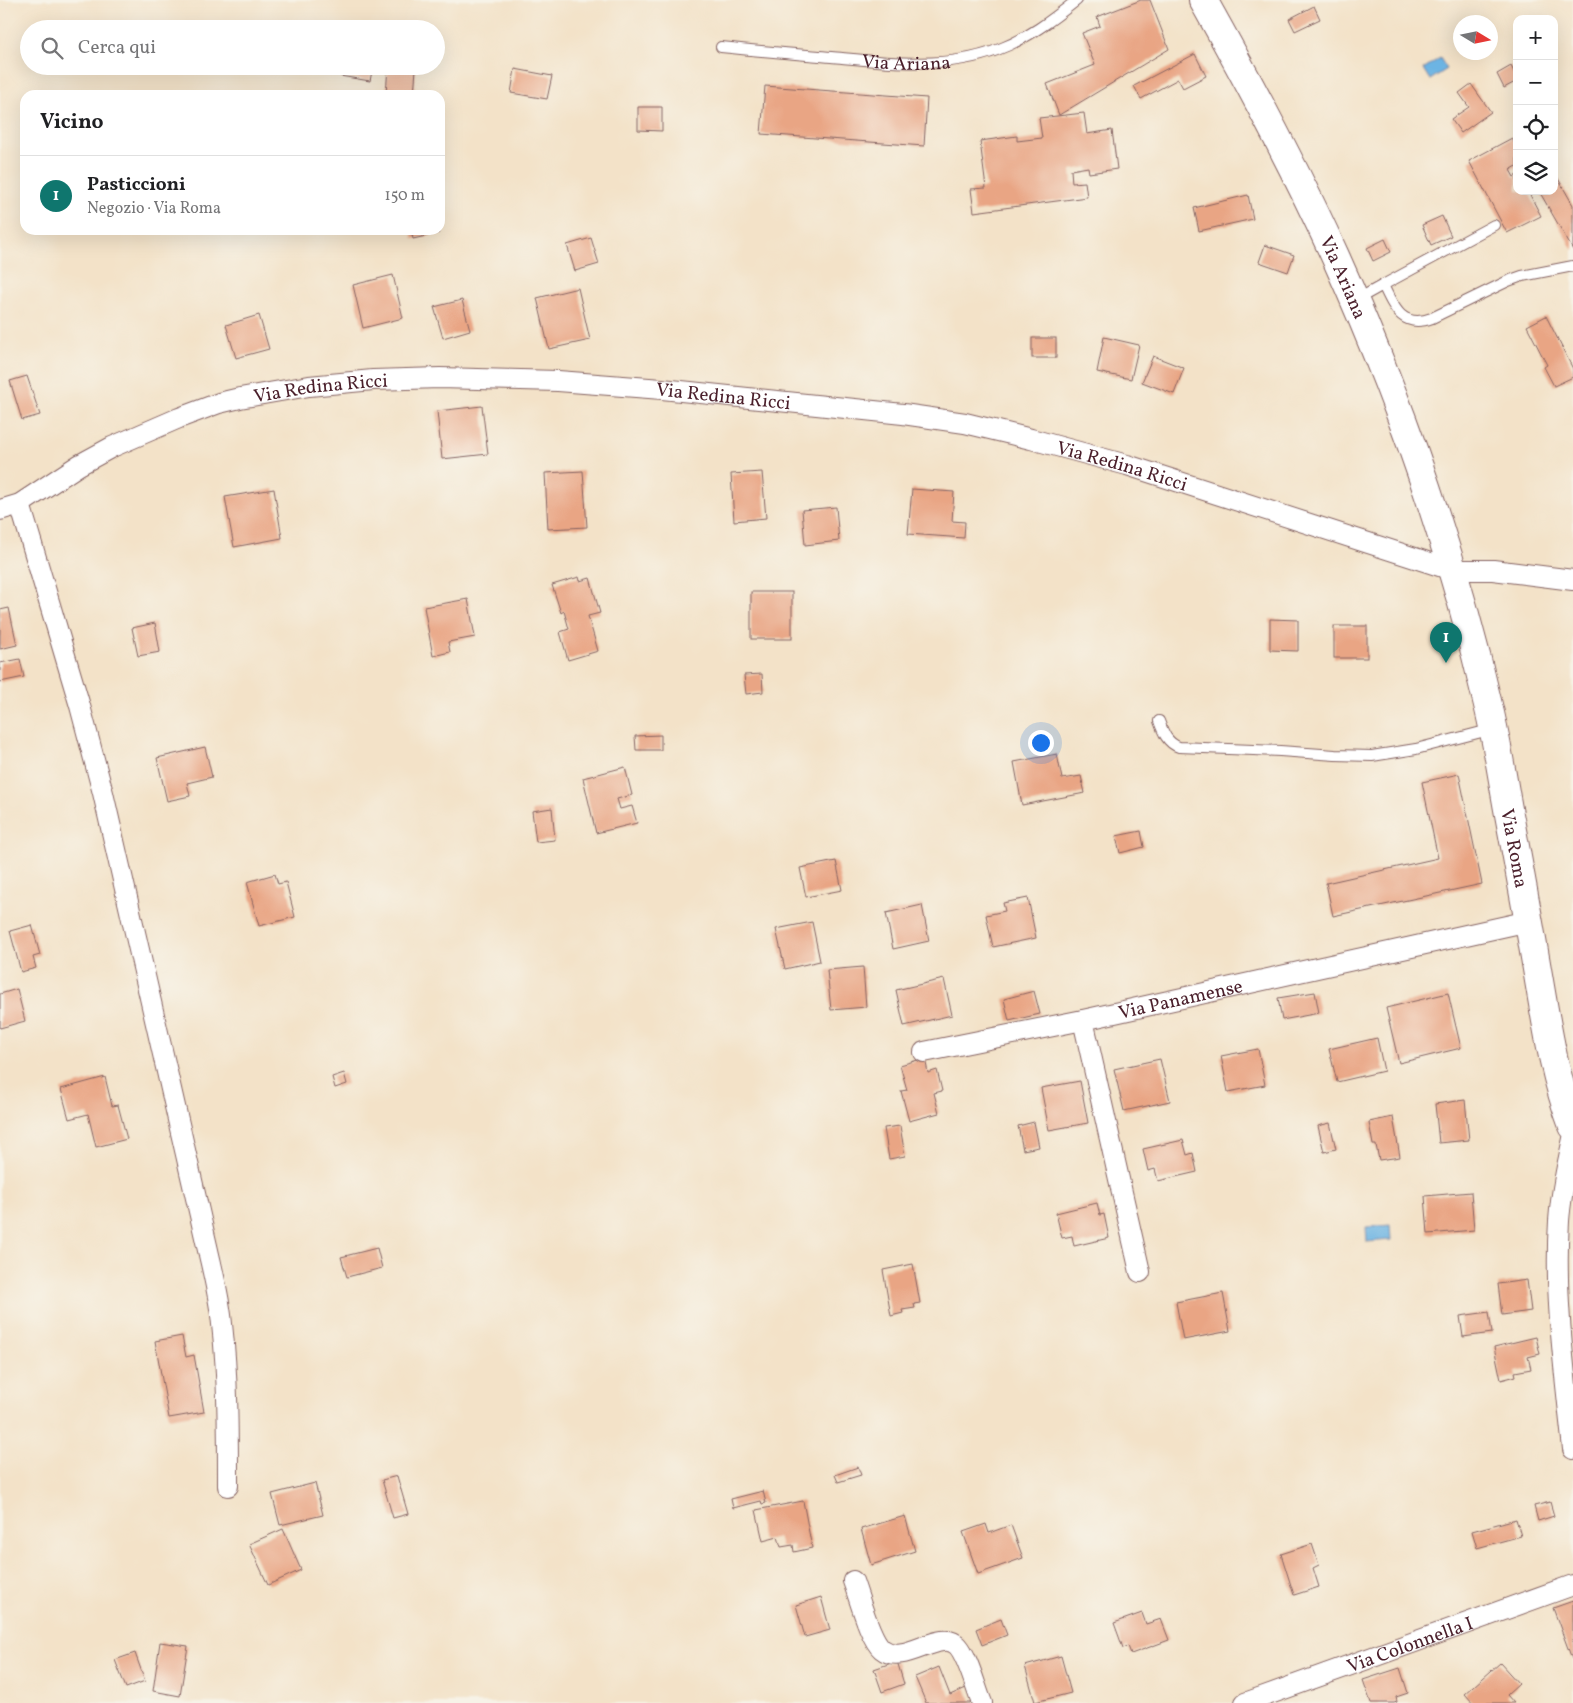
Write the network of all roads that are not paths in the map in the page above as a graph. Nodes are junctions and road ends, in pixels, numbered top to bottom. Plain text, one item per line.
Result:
1 (1077, 0) edge
2 (1203, 0) edge
3 (721, 47) dead end
4 (1494, 226) dead end
5 (1573, 266) edge
6 (1383, 285) junction
7 (1354, 301) junction
8 (20, 504) junction
9 (0, 510) edge
10 (1452, 570) junction
11 (1573, 580) edge
12 (1159, 721) dead end
13 (1494, 728) junction
14 (1529, 921) junction
15 (1083, 1020) junction
16 (924, 1052) dead end
17 (1573, 1126) edge
18 (1573, 1139) edge
19 (1140, 1272) dead end
20 (1573, 1449) edge
21 (228, 1486) dead end
22 (853, 1581) dead end
23 (1573, 1584) edge
24 (982, 1703) edge
25 (1245, 1703) edge

1 - 3 lane, Via Ariana
2 - 7 main road, Via Ariana
4 - 6 lane
5 - 6 lane
6 - 7 lane
7 - 10 main road, Via Ariana
8 - 9 street, Via Redina Ricci
8 - 10 street, Via Redina Ricci
8 - 21 street
10 - 11 street, Via Redina Ricci
10 - 13 main road, Via Roma
12 - 13 lane
13 - 14 main road, Via Roma
14 - 15 street, Via Panamense
14 - 17 main road, Via Roma
15 - 16 street, Via Panamense
15 - 19 street
18 - 20 street
22 - 24 street
23 - 25 street, Via Colonnella I

